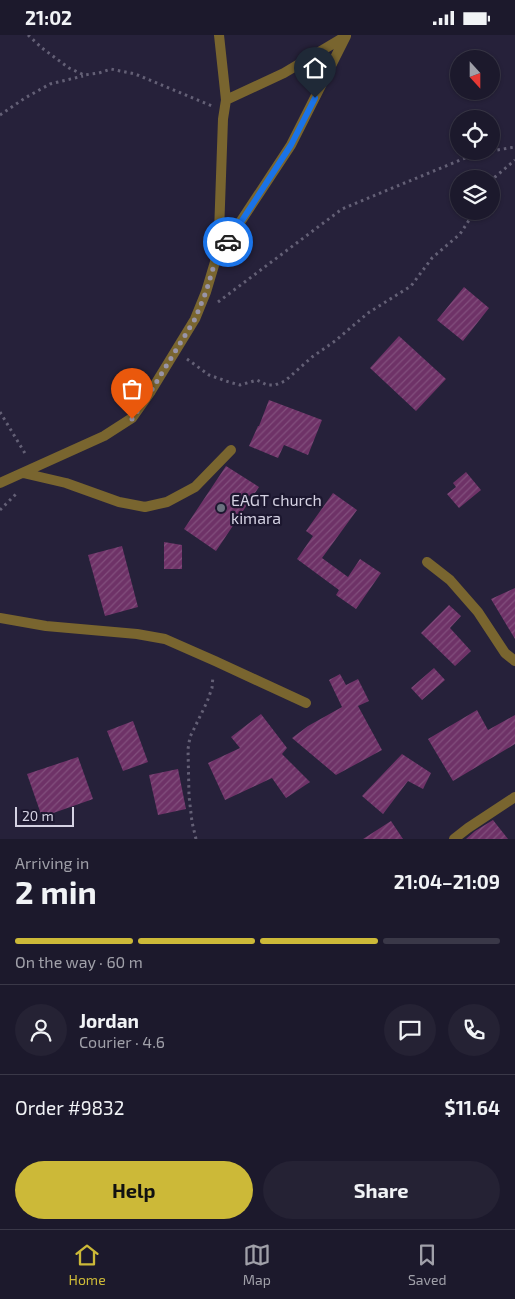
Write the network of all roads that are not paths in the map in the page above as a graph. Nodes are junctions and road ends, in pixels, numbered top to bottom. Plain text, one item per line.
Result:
1 (219, 35) edge
2 (346, 35) edge
3 (225, 105) junction
4 (215, 262) junction
5 (231, 450) dead end
6 (22, 472) junction
7 (0, 483) edge
8 (427, 562) dead end
9 (0, 618) edge
10 (515, 661) edge
11 (306, 703) dead end
12 (515, 797) edge
13 (454, 839) edge

1 - 3 street
2 - 3 street
2 - 4 street
3 - 4 street
4 - 6 street
5 - 6 street
6 - 7 street
8 - 10 street
9 - 11 street
12 - 13 street

